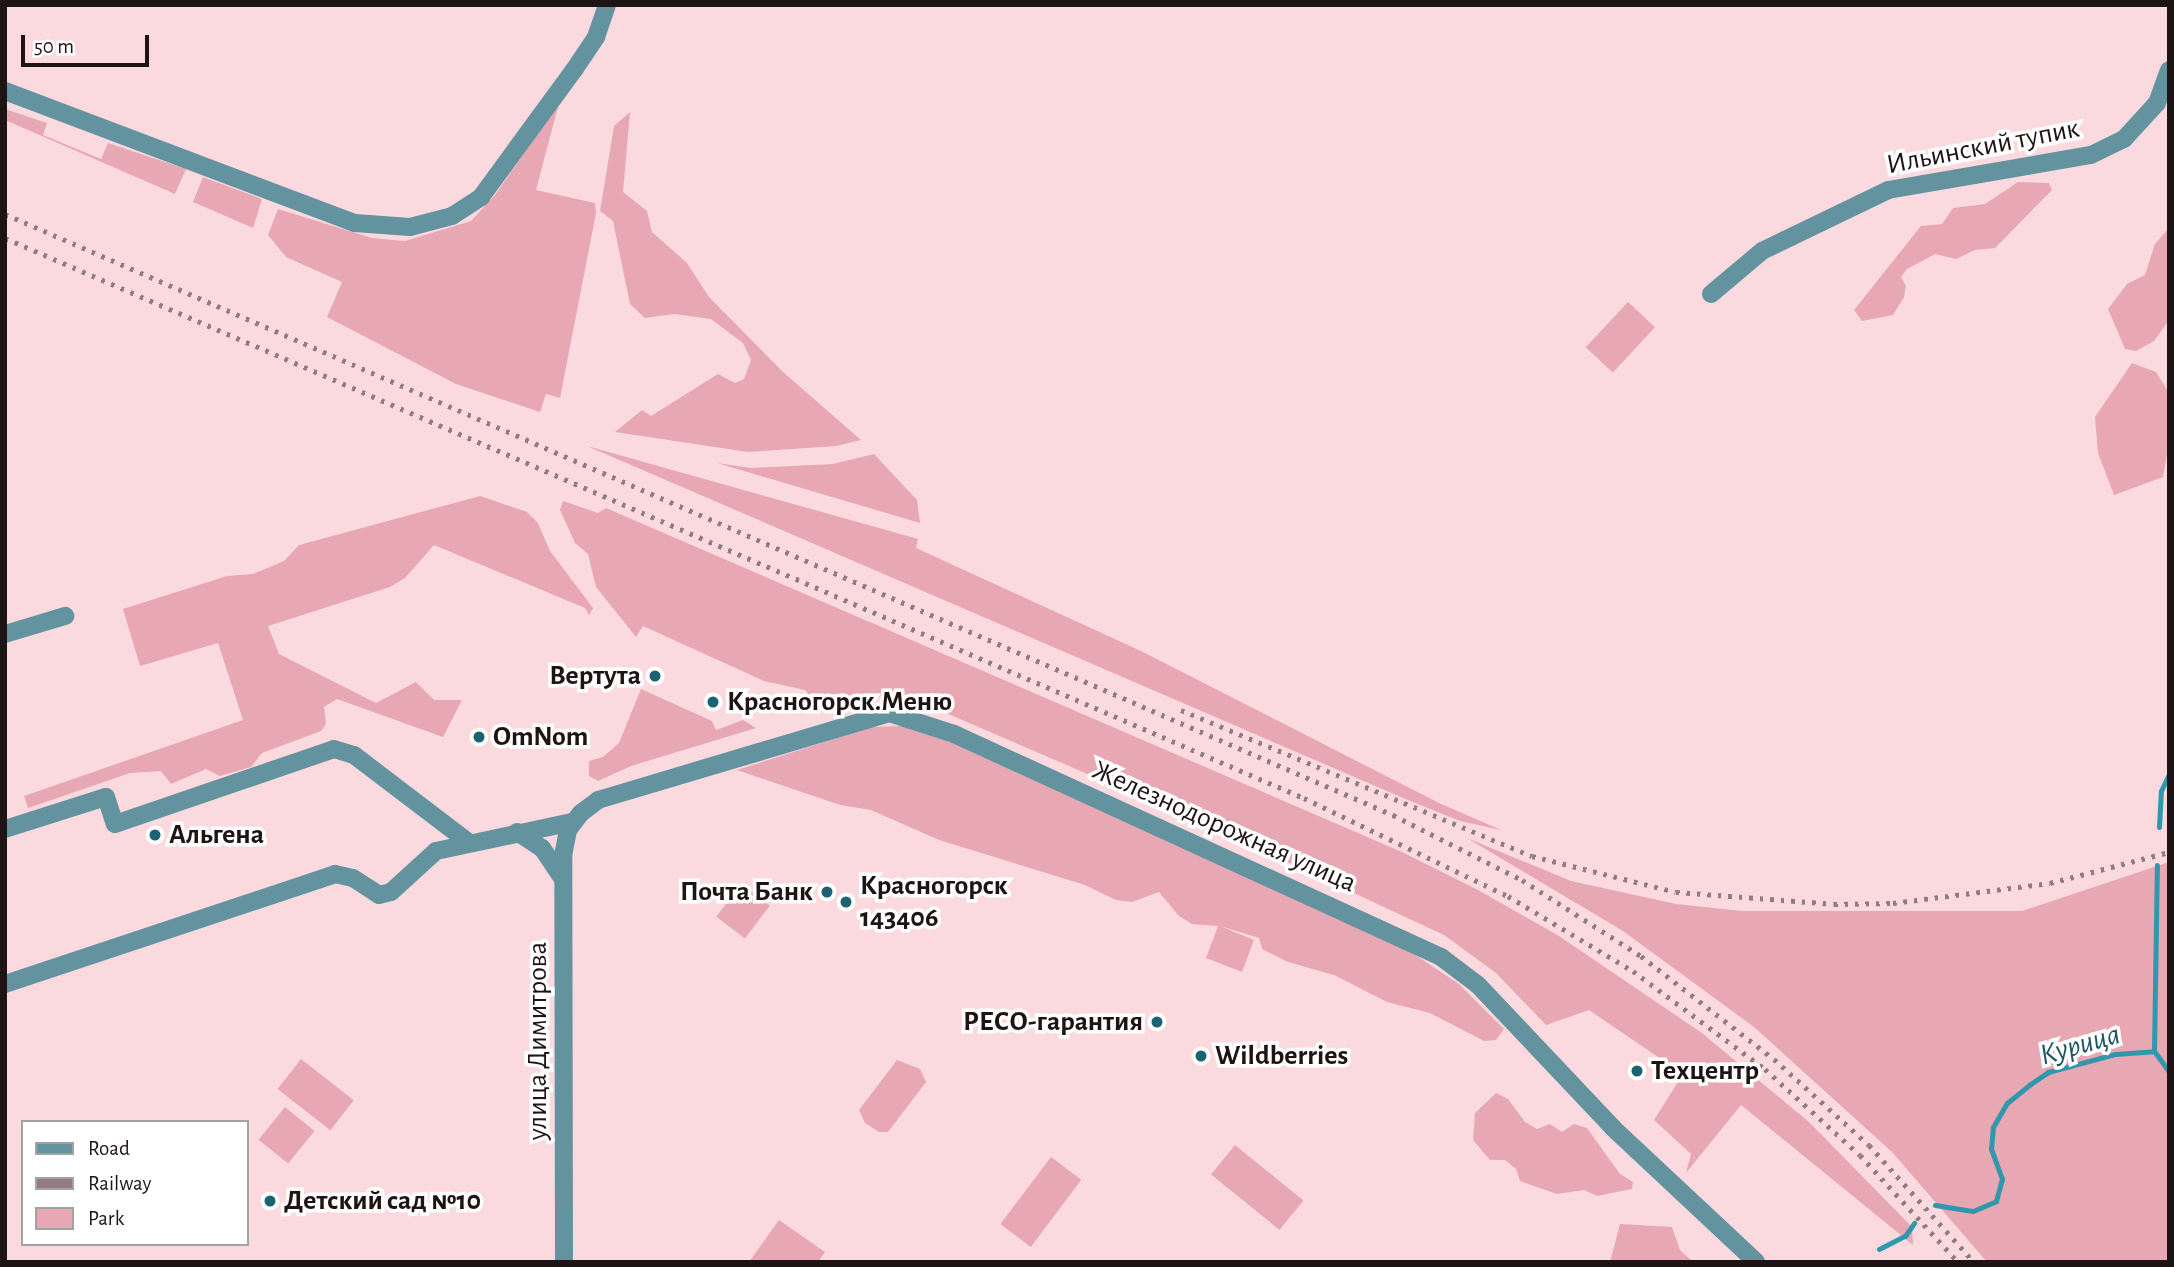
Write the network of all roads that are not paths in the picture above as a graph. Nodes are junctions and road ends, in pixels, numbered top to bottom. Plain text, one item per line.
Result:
1 (607, 5) edge
2 (2169, 70) edge
3 (5, 91) edge
4 (1711, 294) dead end
5 (65, 616) dead end
6 (5, 634) edge
7 (573, 822) junction
8 (5, 829) edge
9 (517, 832) junction
10 (467, 842) junction
11 (563, 879) junction
12 (5, 984) edge
13 (564, 1262) edge
14 (1756, 1262) edge

1 - 3 street
2 - 4 street, Ильинский тупик
5 - 6 street
7 - 9 street
7 - 11 street, улица Димитрова
7 - 14 street, Железнодорожная улица
8 - 10 street
9 - 10 street
9 - 11 street
10 - 12 street
11 - 13 street, улица Димитрова

